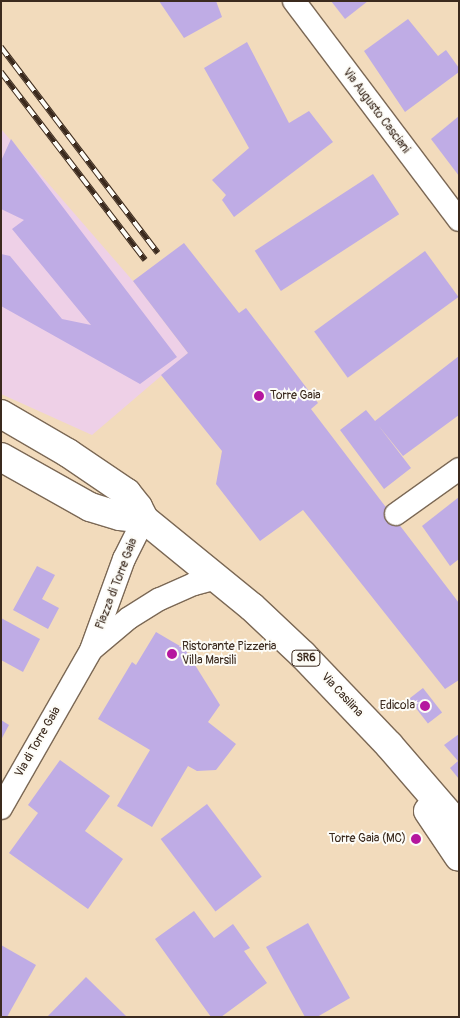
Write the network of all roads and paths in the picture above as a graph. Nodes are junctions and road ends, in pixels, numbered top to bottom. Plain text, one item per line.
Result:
1 (294, 1) edge
2 (459, 220) edge
3 (1, 414) edge
4 (1, 457) edge
5 (459, 469) edge
6 (396, 514) dead end
7 (144, 519) junction
8 (217, 578) junction
9 (91, 650) junction
10 (76, 677) joint
11 (389, 745) junction
12 (459, 802) edge
13 (1, 808) edge
14 (459, 826) edge
15 (459, 857) edge

1 - 2 street, Via Augusto Casciani
3 - 7 main road, Via Casilina / SR6
4 - 7 main road
5 - 6 street
7 - 8 main road, Via Casilina / SR6
7 - 9 street, Piazza di Torre Gaia
8 - 9 street, Piazza di Torre Gaia
8 - 11 main road, Via Casilina / SR6
9 - 10 street, Piazza di Torre Gaia
10 - 13 street, Via di Torre Gaia
11 - 12 main road
11 - 14 main road, Via Casilina / SR6
11 - 15 main road

